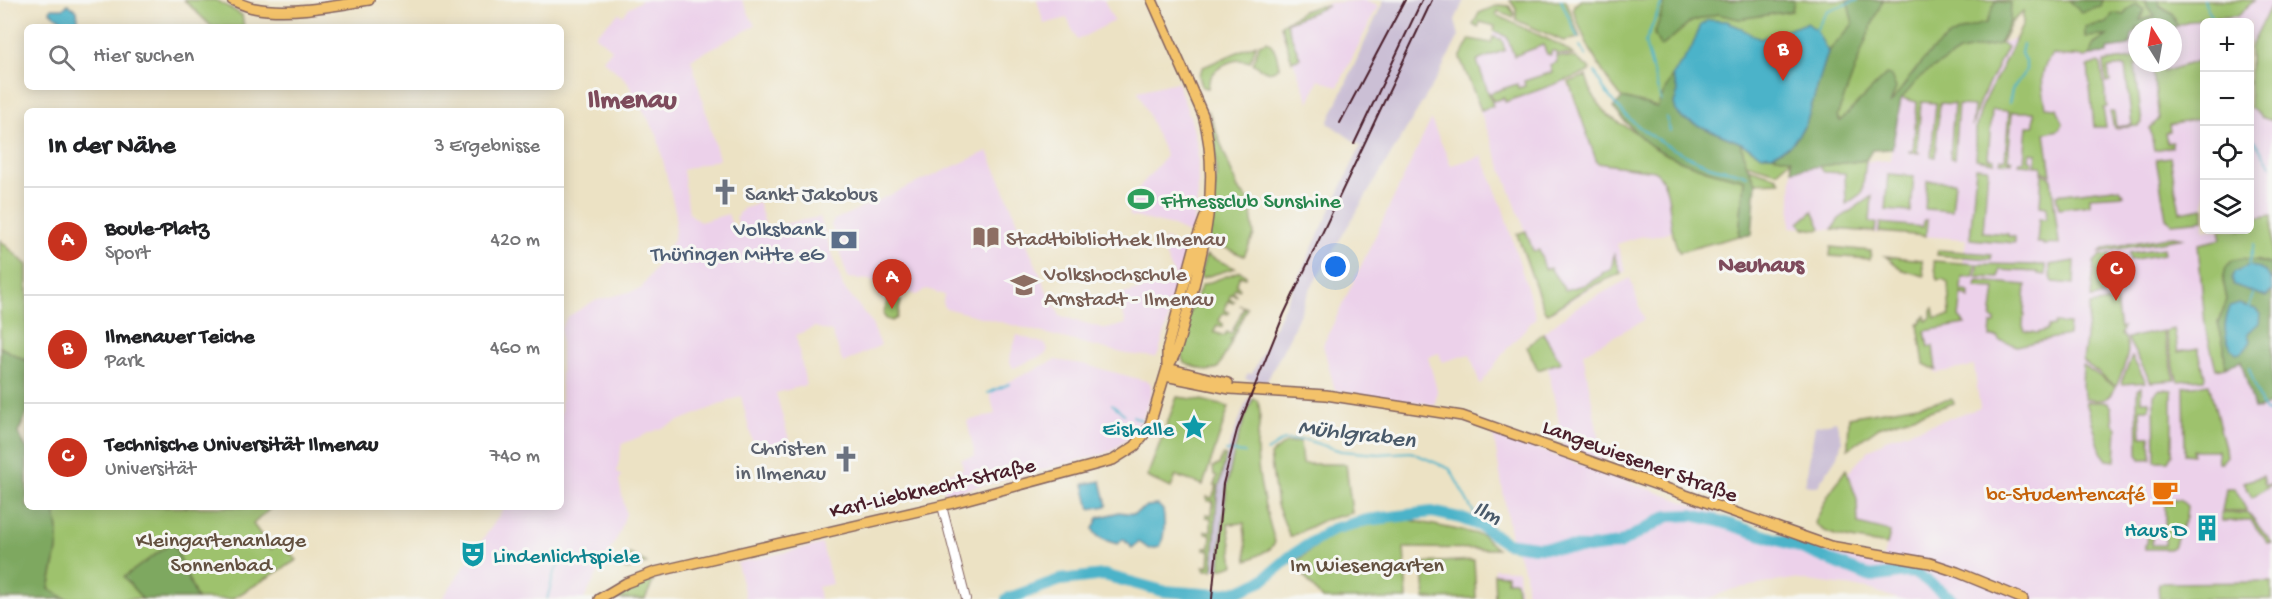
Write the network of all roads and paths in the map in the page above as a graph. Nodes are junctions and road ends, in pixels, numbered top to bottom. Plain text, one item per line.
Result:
1 (232, 0) edge
2 (369, 0) edge
3 (1152, 0) edge
4 (1166, 372) junction
5 (942, 506) junction
6 (599, 599) edge
7 (966, 599) edge
8 (2022, 599) edge

1 - 2 main road
3 - 4 main road, Karl-Liebknecht-Straße
4 - 5 main road, Karl-Liebknecht-Straße
4 - 8 main road, Langewiesener Straße
5 - 6 main road, Karl-Liebknecht-Straße
5 - 7 street

